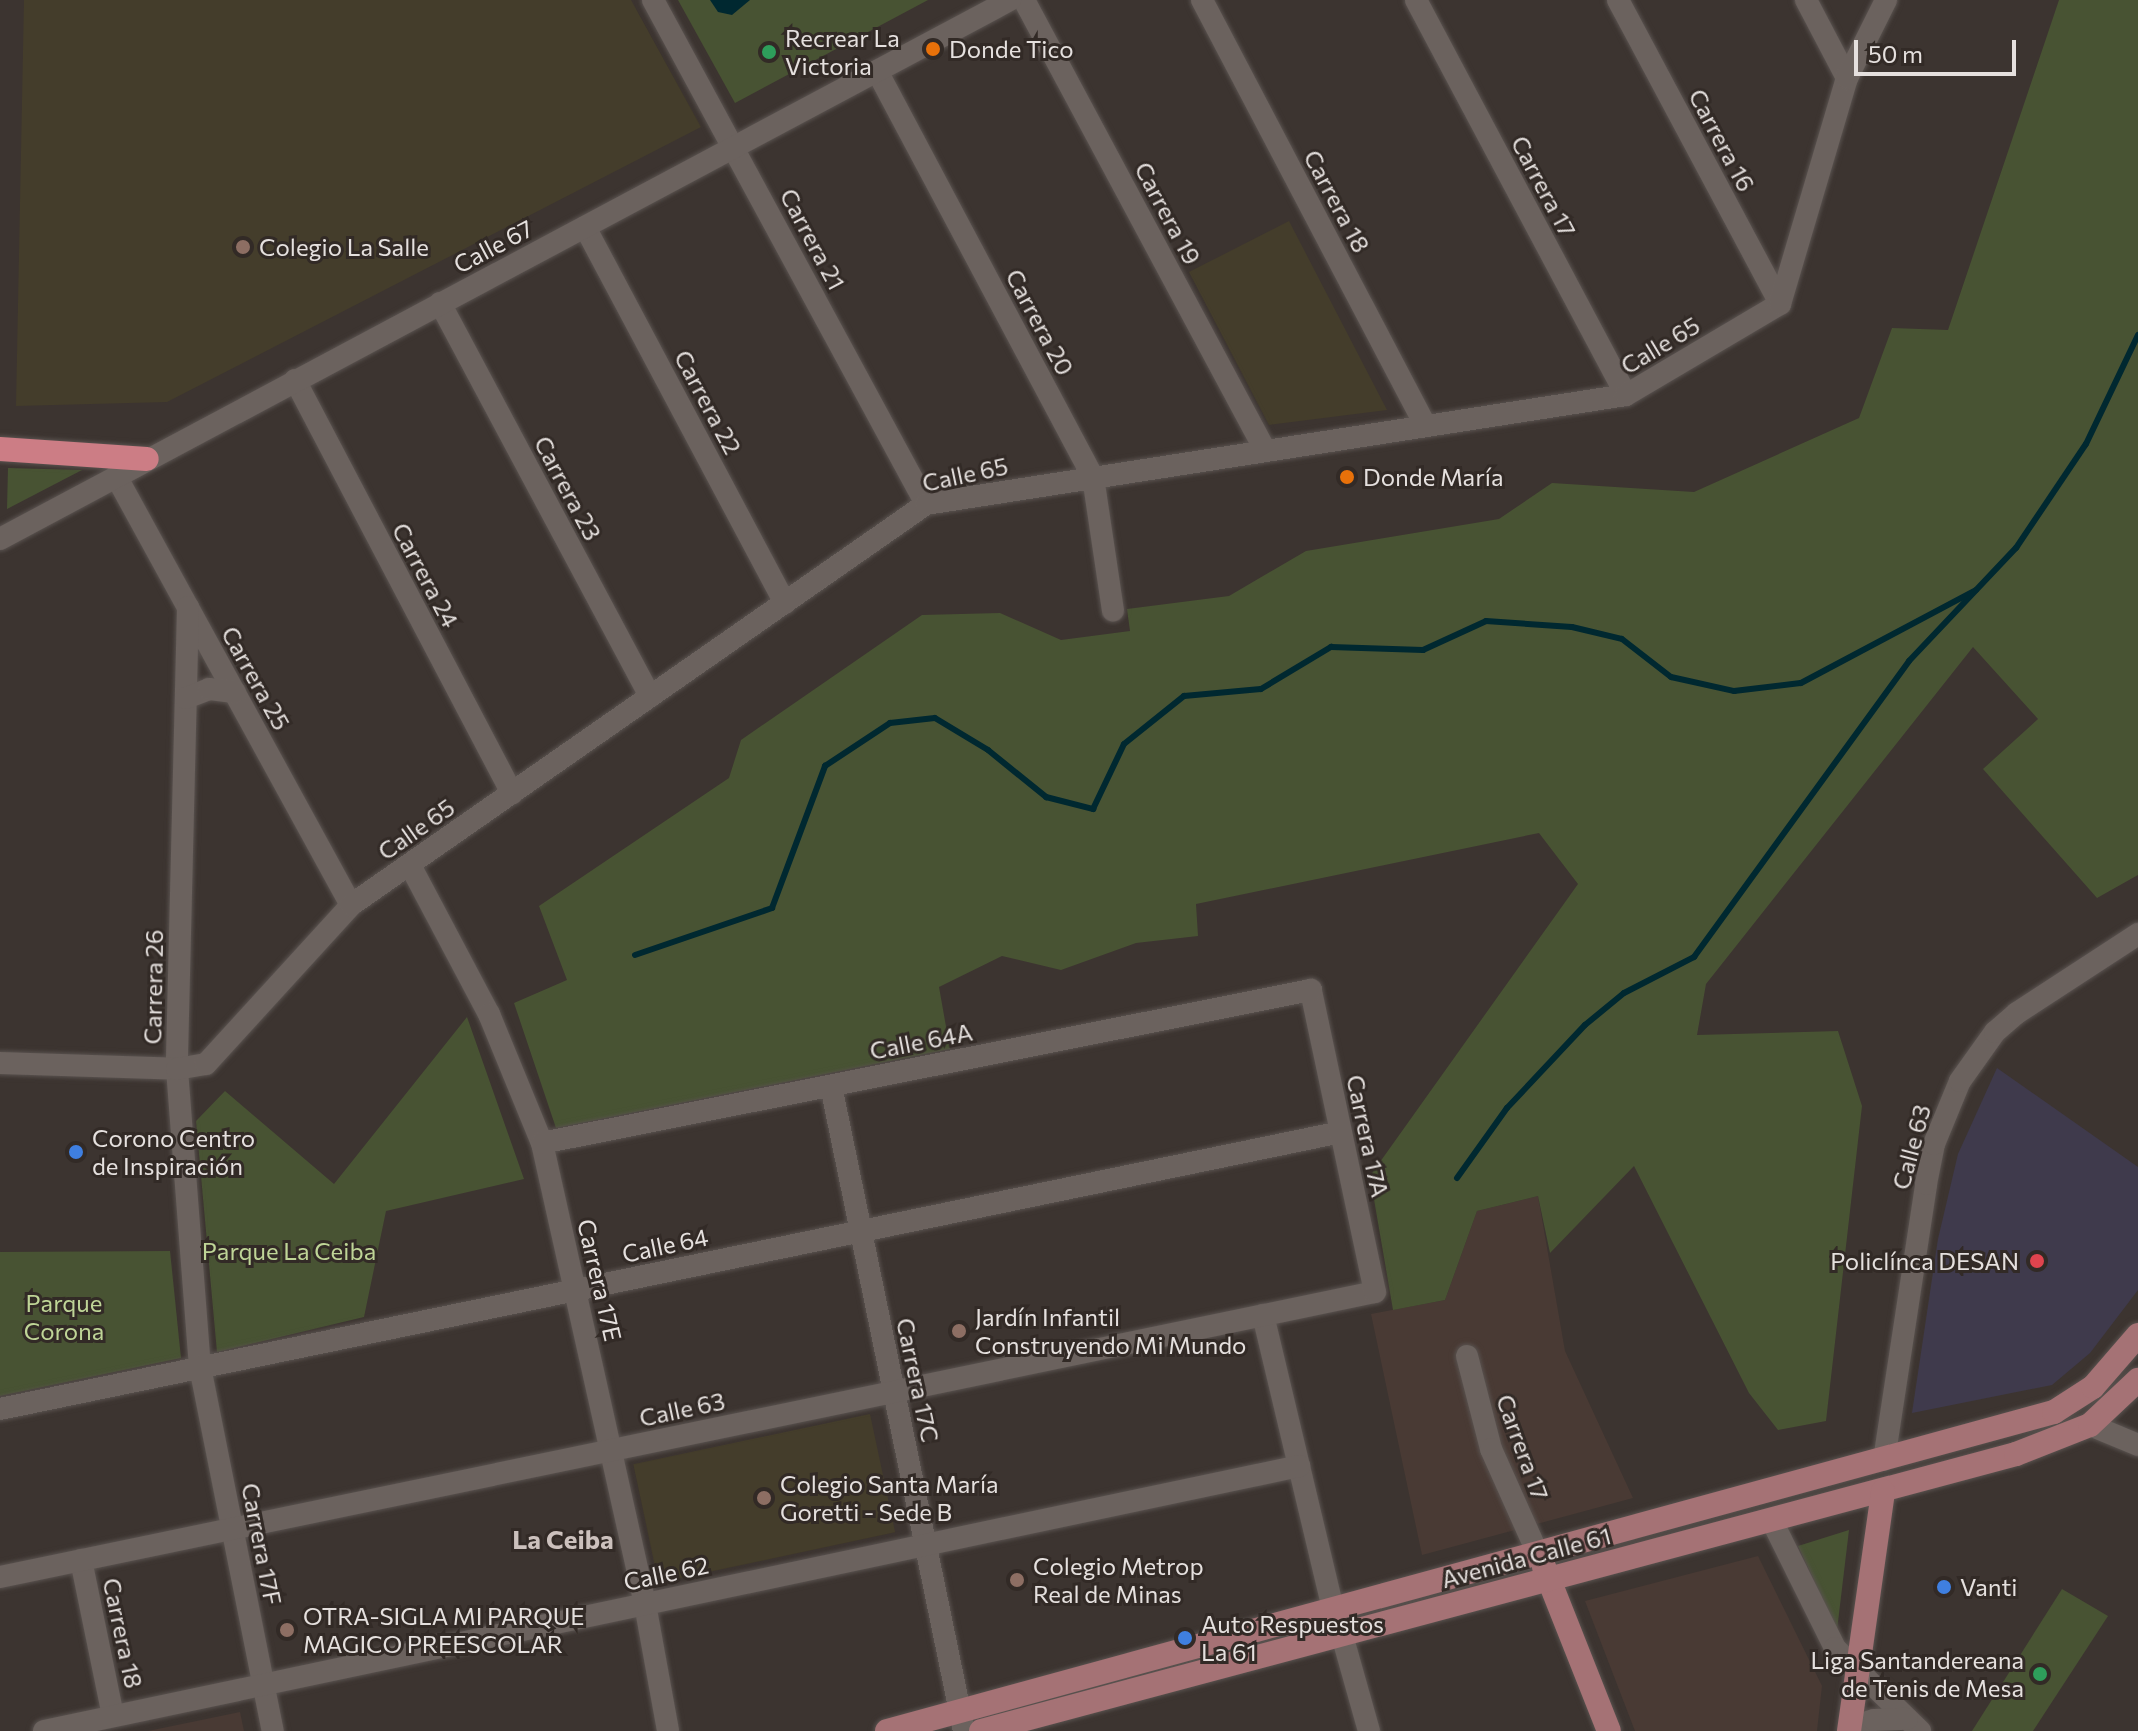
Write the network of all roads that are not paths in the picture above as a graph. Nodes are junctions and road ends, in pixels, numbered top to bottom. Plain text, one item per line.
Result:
1 (653, 0) edge
2 (1010, 0) edge
3 (1024, 0) edge
4 (1202, 0) edge
5 (1416, 0) edge
6 (1618, 0) edge
7 (1806, 0) edge
8 (1886, 0) edge
9 (877, 71) junction
10 (1847, 78) junction
11 (733, 148) junction
12 (585, 227) junction
13 (440, 303) junction
14 (1780, 304) junction
15 (295, 380) junction
16 (1626, 395) junction
17 (1426, 426) junction
18 (0, 449) edge
19 (1265, 450) junction
20 (147, 459) junction
21 (116, 476) junction
22 (1093, 477) junction
23 (926, 504) junction
24 (0, 539) edge
25 (785, 603) junction
26 (188, 607) junction
27 (1113, 611) dead end
28 (235, 692) junction
29 (650, 697) junction
30 (186, 698) junction
31 (512, 794) junction
32 (410, 865) junction
33 (351, 905) junction
34 (2138, 934) edge
35 (1311, 990) joint
36 (0, 1063) edge
37 (177, 1069) junction
38 (831, 1086) junction
39 (1341, 1132) junction
40 (542, 1143) junction
41 (861, 1231) junction
42 (575, 1290) junction
43 (1375, 1292) joint
44 (1263, 1315) junction
45 (2138, 1335) edge
46 (1467, 1356) dead end
47 (200, 1367) junction
48 (2138, 1380) edge
49 (894, 1392) junction
50 (0, 1409) edge
51 (2090, 1425) junction
52 (2138, 1445) edge
53 (611, 1450) junction
54 (1884, 1460) junction
55 (1299, 1466) junction
56 (1883, 1491) junction
57 (1772, 1521) junction
58 (233, 1529) junction
59 (926, 1545) junction
60 (1538, 1554) junction
61 (81, 1560) junction
62 (0, 1577) edge
63 (1550, 1580) junction
64 (645, 1604) junction
65 (1333, 1609) junction
66 (1342, 1635) junction
67 (1857, 1674) junction
68 (264, 1685) junction
69 (113, 1716) junction
70 (962, 1721) edge
71 (1913, 1725) edge
72 (1849, 1730) edge
73 (44, 1731) edge
74 (273, 1731) edge
75 (668, 1731) edge
76 (887, 1731) edge
77 (981, 1731) edge
78 (1369, 1731) edge
79 (1609, 1731) edge

1 - 11 street, Carrera 21
2 - 9 street, Calle 67
3 - 19 street, Carrera 19
4 - 17 street, Carrera 18
5 - 16 street, Carrera 17
6 - 14 street, Carrera 16
7 - 10 street
8 - 10 street
9 - 11 street, Calle 67
9 - 22 street, Carrera 20
10 - 14 street
11 - 12 street, Calle 67
11 - 23 street, Carrera 21
12 - 13 street, Calle 67
12 - 25 street, Carrera 22
13 - 15 street, Calle 67
13 - 29 street, Carrera 23
14 - 16 street, Calle 65
15 - 20 street, Calle 67
15 - 31 street, Carrera 24
16 - 17 street, Calle 65
17 - 19 street, Calle 65
18 - 20 highway
19 - 22 street, Calle 65
20 - 21 street, Calle 67
21 - 24 street, Calle 67
21 - 26 street, Carrera 25
22 - 23 street, Calle 65
22 - 27 street, Carrera 20
23 - 25 street, Calle 65
25 - 29 street, Calle 65
26 - 28 street, Carrera 25
26 - 30 street, Carrera 26
28 - 30 street
28 - 33 street, Carrera 25
29 - 31 street, Calle 65
30 - 37 street, Carrera 26
31 - 32 street, Calle 65
32 - 33 street, Calle 65
32 - 40 street, Carrera 17E
33 - 37 street, Calle 65
34 - 54 street, Calle 63
35 - 38 street, Calle 64A
35 - 39 street, Carrera 17A
36 - 37 street, Calle 65
37 - 47 street, Carrera 26
38 - 40 street, Calle 64A
38 - 41 street, Carrera 17C
39 - 41 street, Calle 64
39 - 43 street, Carrera 17A
40 - 42 street, Carrera 17E
41 - 42 street, Calle 64
41 - 49 street, Carrera 17C
42 - 47 street, Calle 64
42 - 53 street, Carrera 17E
43 - 44 street, Calle 63
44 - 49 street, Calle 63
44 - 55 street
45 - 54 main road, Avenida Calle 61
46 - 60 street, Carrera 17
47 - 50 street, Calle 64
47 - 58 street, Carrera 17F
48 - 51 main road, Avenida Calle 61
49 - 53 street, Calle 63
49 - 59 street, Carrera 17C
51 - 52 street
51 - 56 main road, Avenida Calle 61
53 - 58 street, Calle 63
53 - 64 street, Carrera 17E
54 - 60 main road, Avenida Calle 61
55 - 59 street, Calle 62
55 - 65 street
56 - 57 main road, Avenida Calle 61
56 - 67 main road
57 - 63 main road, Avenida Calle 61
57 - 67 street
58 - 61 street, Calle 63
58 - 68 street, Carrera 17F
59 - 64 street, Calle 62
59 - 70 street, Carrera 17C
60 - 63 main road
60 - 65 main road, Avenida Calle 61
61 - 62 street, Calle 63
61 - 69 street, Carrera 18
63 - 66 main road, Avenida Calle 61
63 - 79 main road
64 - 68 street, Calle 62
64 - 75 street, Carrera 17E
65 - 70 main road, Avenida Calle 61
66 - 77 main road, Avenida Calle 61
66 - 78 street
67 - 71 street
67 - 72 main road
68 - 69 street, Calle 62
68 - 74 street, Carrera 17F
69 - 73 street, Calle 62
70 - 76 main road, Avenida Calle 61
71 - 72 street

